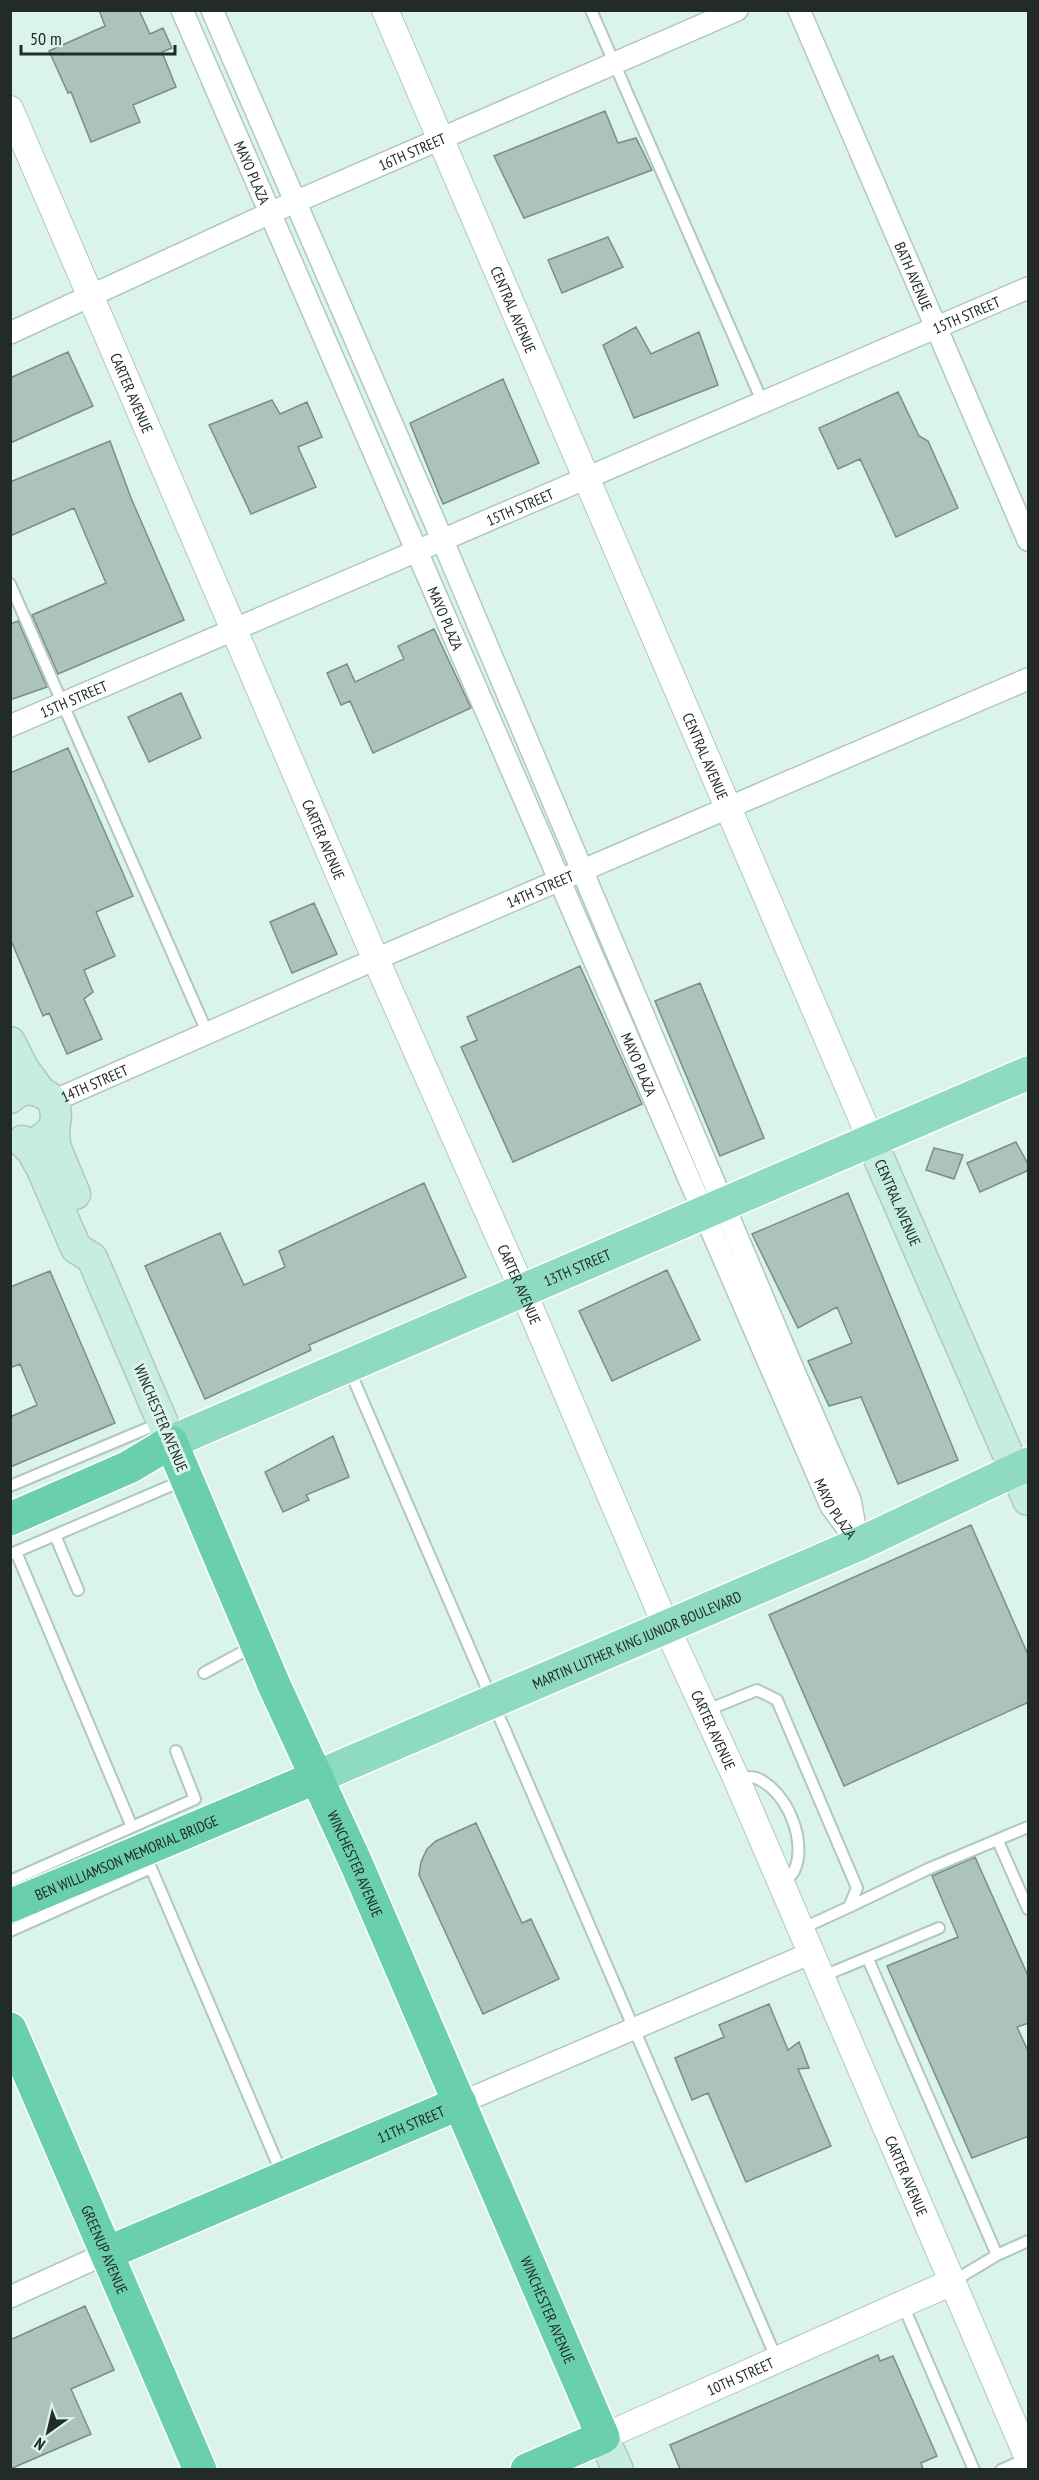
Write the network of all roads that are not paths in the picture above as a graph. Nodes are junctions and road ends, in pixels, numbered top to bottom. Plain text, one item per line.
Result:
1 (182, 10) edge
2 (212, 10) edge
3 (385, 10) edge
4 (591, 10) edge
5 (737, 10) edge
6 (799, 10) edge
7 (614, 64) junction
8 (10, 109) edge
9 (440, 139) junction
10 (297, 202) junction
11 (270, 213) junction
12 (1029, 288) edge
13 (89, 297) junction
14 (937, 327) junction
15 (10, 333) edge
16 (762, 401) junction
17 (587, 477) junction
18 (442, 539) junction
19 (1029, 540) edge
20 (416, 550) junction
21 (10, 584) edge
22 (233, 628) junction
23 (1029, 679) edge
24 (62, 702) junction
25 (10, 726) edge
26 (729, 808) junction
27 (582, 872) junction
28 (561, 881) junction
29 (376, 959) junction
30 (207, 1032) junction
31 (10, 1042) edge
32 (1029, 1073) edge
33 (39, 1104) edge
34 (13, 1135) edge
35 (871, 1140) junction
36 (714, 1210) junction
37 (92, 1258) junction
38 (523, 1291) junction
39 (347, 1366) junction
40 (167, 1432) junction
41 (1022, 1467) edge
42 (187, 1479) junction
43 (10, 1486) edge
44 (1029, 1500) edge
45 (10, 1519) edge
46 (55, 1535) junction
47 (859, 1544) junction
48 (13, 1553) edge
49 (78, 1590) dead end
50 (666, 1626) junction
51 (257, 1645) junction
52 (204, 1673) dead end
53 (493, 1701) junction
54 (705, 1711) junction
55 (176, 1751) dead end
56 (316, 1777) junction
57 (736, 1778) junction
58 (242, 1807) joint
59 (132, 1827) junction
60 (1029, 1827) edge
61 (998, 1841) junction
62 (10, 1881) edge
63 (781, 1884) junction
64 (10, 1906) edge
65 (849, 1907) junction
66 (1029, 1909) edge
67 (939, 1928) dead end
68 (801, 1929) junction
69 (10, 1931) edge
70 (810, 1953) junction
71 (868, 1959) junction
72 (822, 1977) junction
73 (10, 2029) edge
74 (635, 2030) junction
75 (460, 2103) junction
76 (283, 2178) junction
77 (1029, 2241) edge
78 (107, 2253) junction
79 (997, 2255) junction
80 (952, 2282) junction
81 (10, 2297) edge
82 (903, 2305) junction
83 (777, 2360) junction
84 (603, 2437) junction
85 (1028, 2458) edge
86 (200, 2469) edge
87 (527, 2469) edge
88 (618, 2469) edge
89 (974, 2469) edge
90 (1002, 2469) edge

1 - 11 street, MAYO PLAZA
2 - 10 street, MAYO PLAZA
3 - 9 street, CENTRAL AVENUE
4 - 7 lane
5 - 7 street, 16TH STREET
6 - 14 street, BATH AVENUE
7 - 9 street, 16TH STREET
7 - 16 lane
8 - 13 street, CARTER AVENUE
9 - 10 street, 16TH STREET
9 - 17 street, CENTRAL AVENUE
10 - 11 street, 16TH STREET
10 - 18 street, MAYO PLAZA
11 - 13 street, 16TH STREET
11 - 20 street, MAYO PLAZA
12 - 14 street, 15TH STREET
13 - 15 street, 16TH STREET
13 - 22 street, CARTER AVENUE
14 - 16 street, 15TH STREET
14 - 19 street, BATH AVENUE
16 - 17 street, 15TH STREET
17 - 18 street, 15TH STREET
17 - 26 street, CENTRAL AVENUE
18 - 20 street, 15TH STREET
18 - 27 street, MAYO PLAZA
20 - 22 street, 15TH STREET
20 - 28 street, MAYO PLAZA
21 - 24 lane
22 - 24 street, 15TH STREET
22 - 29 street, CARTER AVENUE
23 - 26 street, 14TH STREET
24 - 25 street, 15TH STREET
24 - 30 lane
26 - 27 street, 14TH STREET
26 - 35 street, CENTRAL AVENUE
27 - 28 street, 14TH STREET
27 - 36 street, MAYO PLAZA
28 - 29 street, 14TH STREET
28 - 36 street, MAYO PLAZA
29 - 30 street, 14TH STREET
29 - 38 street, CARTER AVENUE
30 - 33 street, 14TH STREET
31 - 33 main road, WINCHESTER AVENUE
32 - 35 main road, 13TH STREET
33 - 34 main road
33 - 37 main road, WINCHESTER AVENUE
34 - 37 main road, WINCHESTER AVENUE
35 - 36 main road, 13TH STREET
35 - 41 main road, CENTRAL AVENUE
36 - 38 main road, 13TH STREET
36 - 47 street, MAYO PLAZA
37 - 40 main road, WINCHESTER AVENUE
38 - 39 main road, 13TH STREET
38 - 50 street, CARTER AVENUE
39 - 40 main road, 13TH STREET
39 - 53 lane
40 - 42 highway, WINCHESTER AVENUE
40 - 43 lane
40 - 45 highway, 13TH STREET
41 - 44 main road, CENTRAL AVENUE
41 - 47 main road, MARTIN LUTHER KING JUNIOR BOULEVARD
42 - 46 lane
42 - 51 highway, WINCHESTER AVENUE
46 - 48 lane
46 - 49 lane
47 - 50 main road, MARTIN LUTHER KING JUNIOR BOULEVARD
48 - 59 lane
50 - 53 main road, MARTIN LUTHER KING JUNIOR BOULEVARD
50 - 54 street, CARTER AVENUE
51 - 52 lane
51 - 56 highway, WINCHESTER AVENUE
53 - 56 main road, MARTIN LUTHER KING JUNIOR BOULEVARD
53 - 74 lane
54 - 57 street, CARTER AVENUE
54 - 65 lane
55 - 59 lane
56 - 58 highway, MARTIN LUTHER KING JUNIOR BOULEVARD
56 - 75 highway, WINCHESTER AVENUE
57 - 63 street, CARTER AVENUE
57 - 63 lane
58 - 64 highway, BEN WILLIAMSON MEMORIAL BRIDGE
59 - 62 lane
60 - 61 lane
61 - 65 lane
61 - 66 lane
63 - 68 street, CARTER AVENUE
65 - 68 lane
67 - 71 lane
68 - 70 street, CARTER AVENUE
69 - 76 lane
70 - 72 street, CARTER AVENUE
70 - 74 street, 11TH STREET
71 - 72 lane
71 - 79 lane
72 - 80 street, CARTER AVENUE
73 - 78 highway, GREENUP AVENUE
74 - 75 street, 11TH STREET
74 - 83 lane
75 - 76 highway, 11TH STREET
75 - 84 highway, WINCHESTER AVENUE
76 - 78 highway, 11TH STREET
77 - 79 lane
78 - 81 street, 11TH STREET
78 - 86 highway, GREENUP AVENUE
79 - 80 lane
80 - 82 street, 10TH STREET
80 - 85 street, CARTER AVENUE
82 - 83 street, 10TH STREET
82 - 89 lane
83 - 84 street, 10TH STREET
84 - 87 highway, 10TH STREET
84 - 88 main road, WINCHESTER AVENUE
85 - 90 lane

